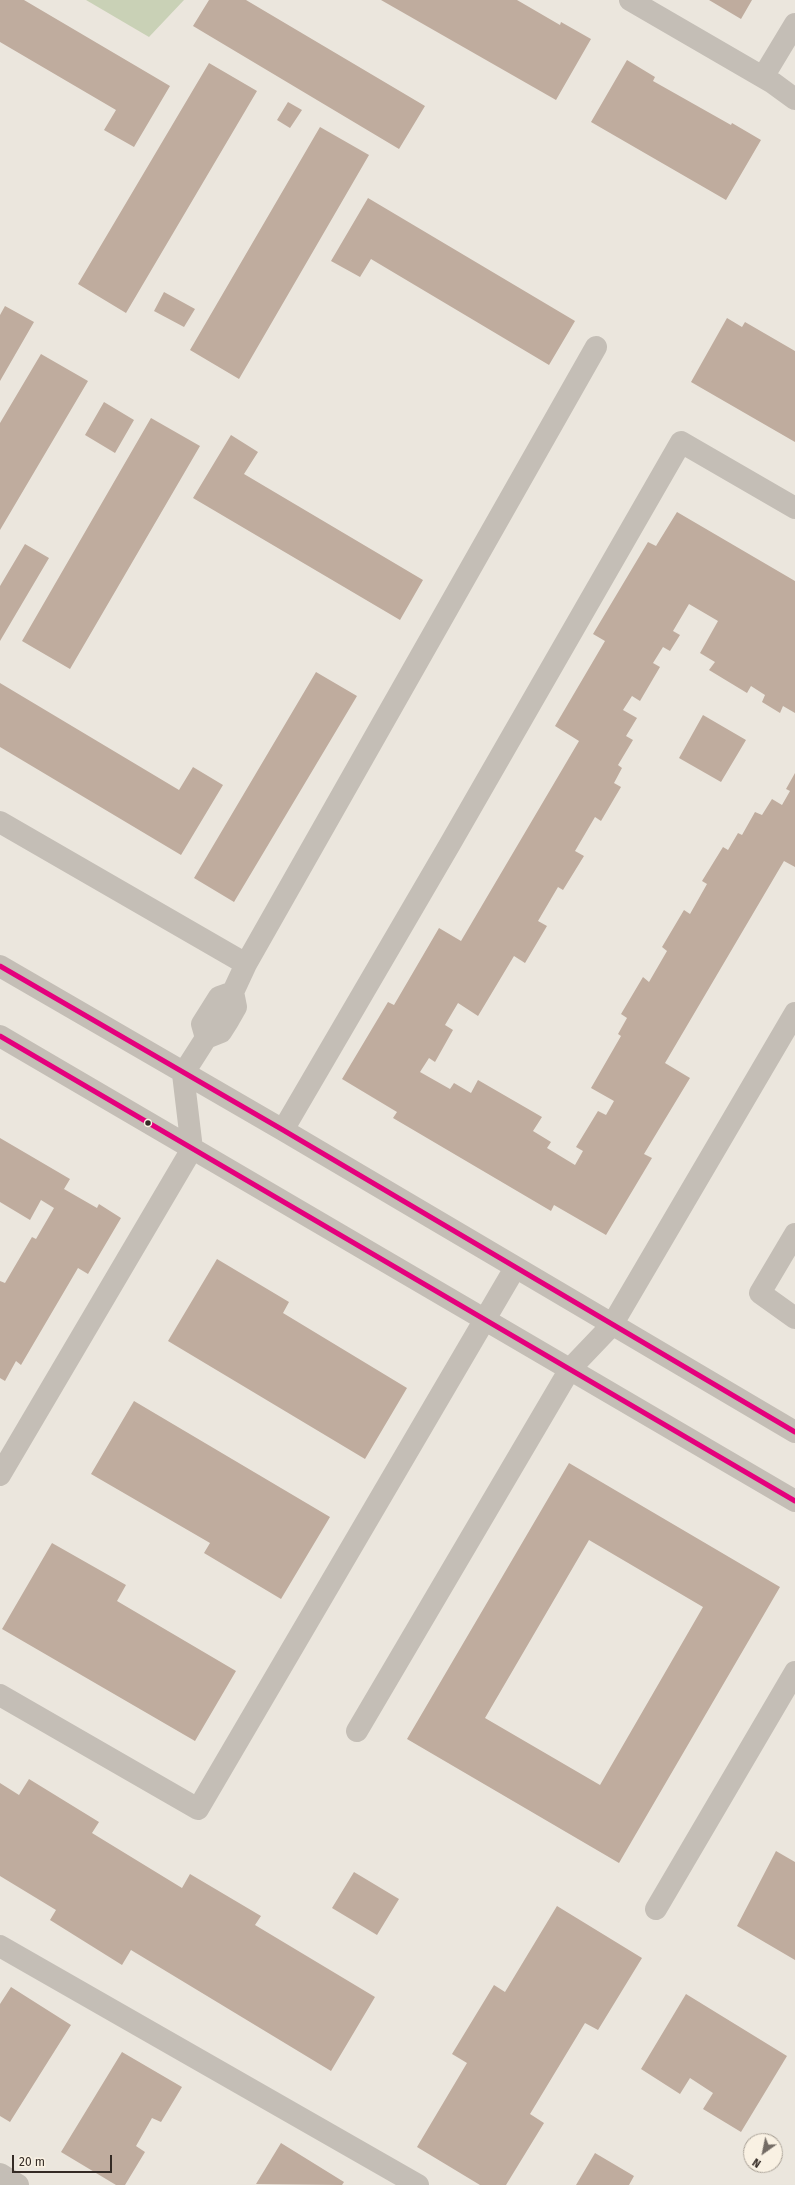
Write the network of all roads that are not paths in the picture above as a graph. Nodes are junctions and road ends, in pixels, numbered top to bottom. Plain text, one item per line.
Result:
1 (630, 0) edge
2 (795, 24) edge
3 (763, 77) junction
4 (795, 99) edge
5 (596, 347) dead end
6 (795, 508) edge
7 (0, 822) edge
8 (246, 964) junction
9 (0, 966) edge
10 (795, 1013) edge
11 (0, 1036) edge
12 (183, 1074) junction
13 (283, 1130) junction
14 (192, 1149) junction
15 (795, 1234) edge
16 (515, 1268) junction
17 (795, 1318) edge
18 (484, 1319) junction
19 (612, 1325) junction
20 (570, 1369) junction
21 (795, 1432) edge
22 (0, 1475) edge
23 (795, 1501) edge
24 (795, 1672) edge
25 (0, 1695) edge
26 (357, 1731) dead end
27 (656, 1909) dead end
28 (0, 1946) edge
29 (0, 2174) edge
30 (18, 2185) edge
31 (418, 2185) edge

1 - 3 street
2 - 3 street
3 - 4 street
5 - 8 street
6 - 13 street
7 - 8 street
8 - 12 street
9 - 12 street
10 - 19 street
11 - 14 street
12 - 13 street
12 - 14 street
13 - 16 street
14 - 18 street
14 - 22 street
15 - 17 street
16 - 18 street
16 - 19 street
18 - 20 street
18 - 25 street
19 - 20 street
19 - 21 street
20 - 23 street
20 - 26 street
24 - 27 street
28 - 31 street
29 - 30 street

